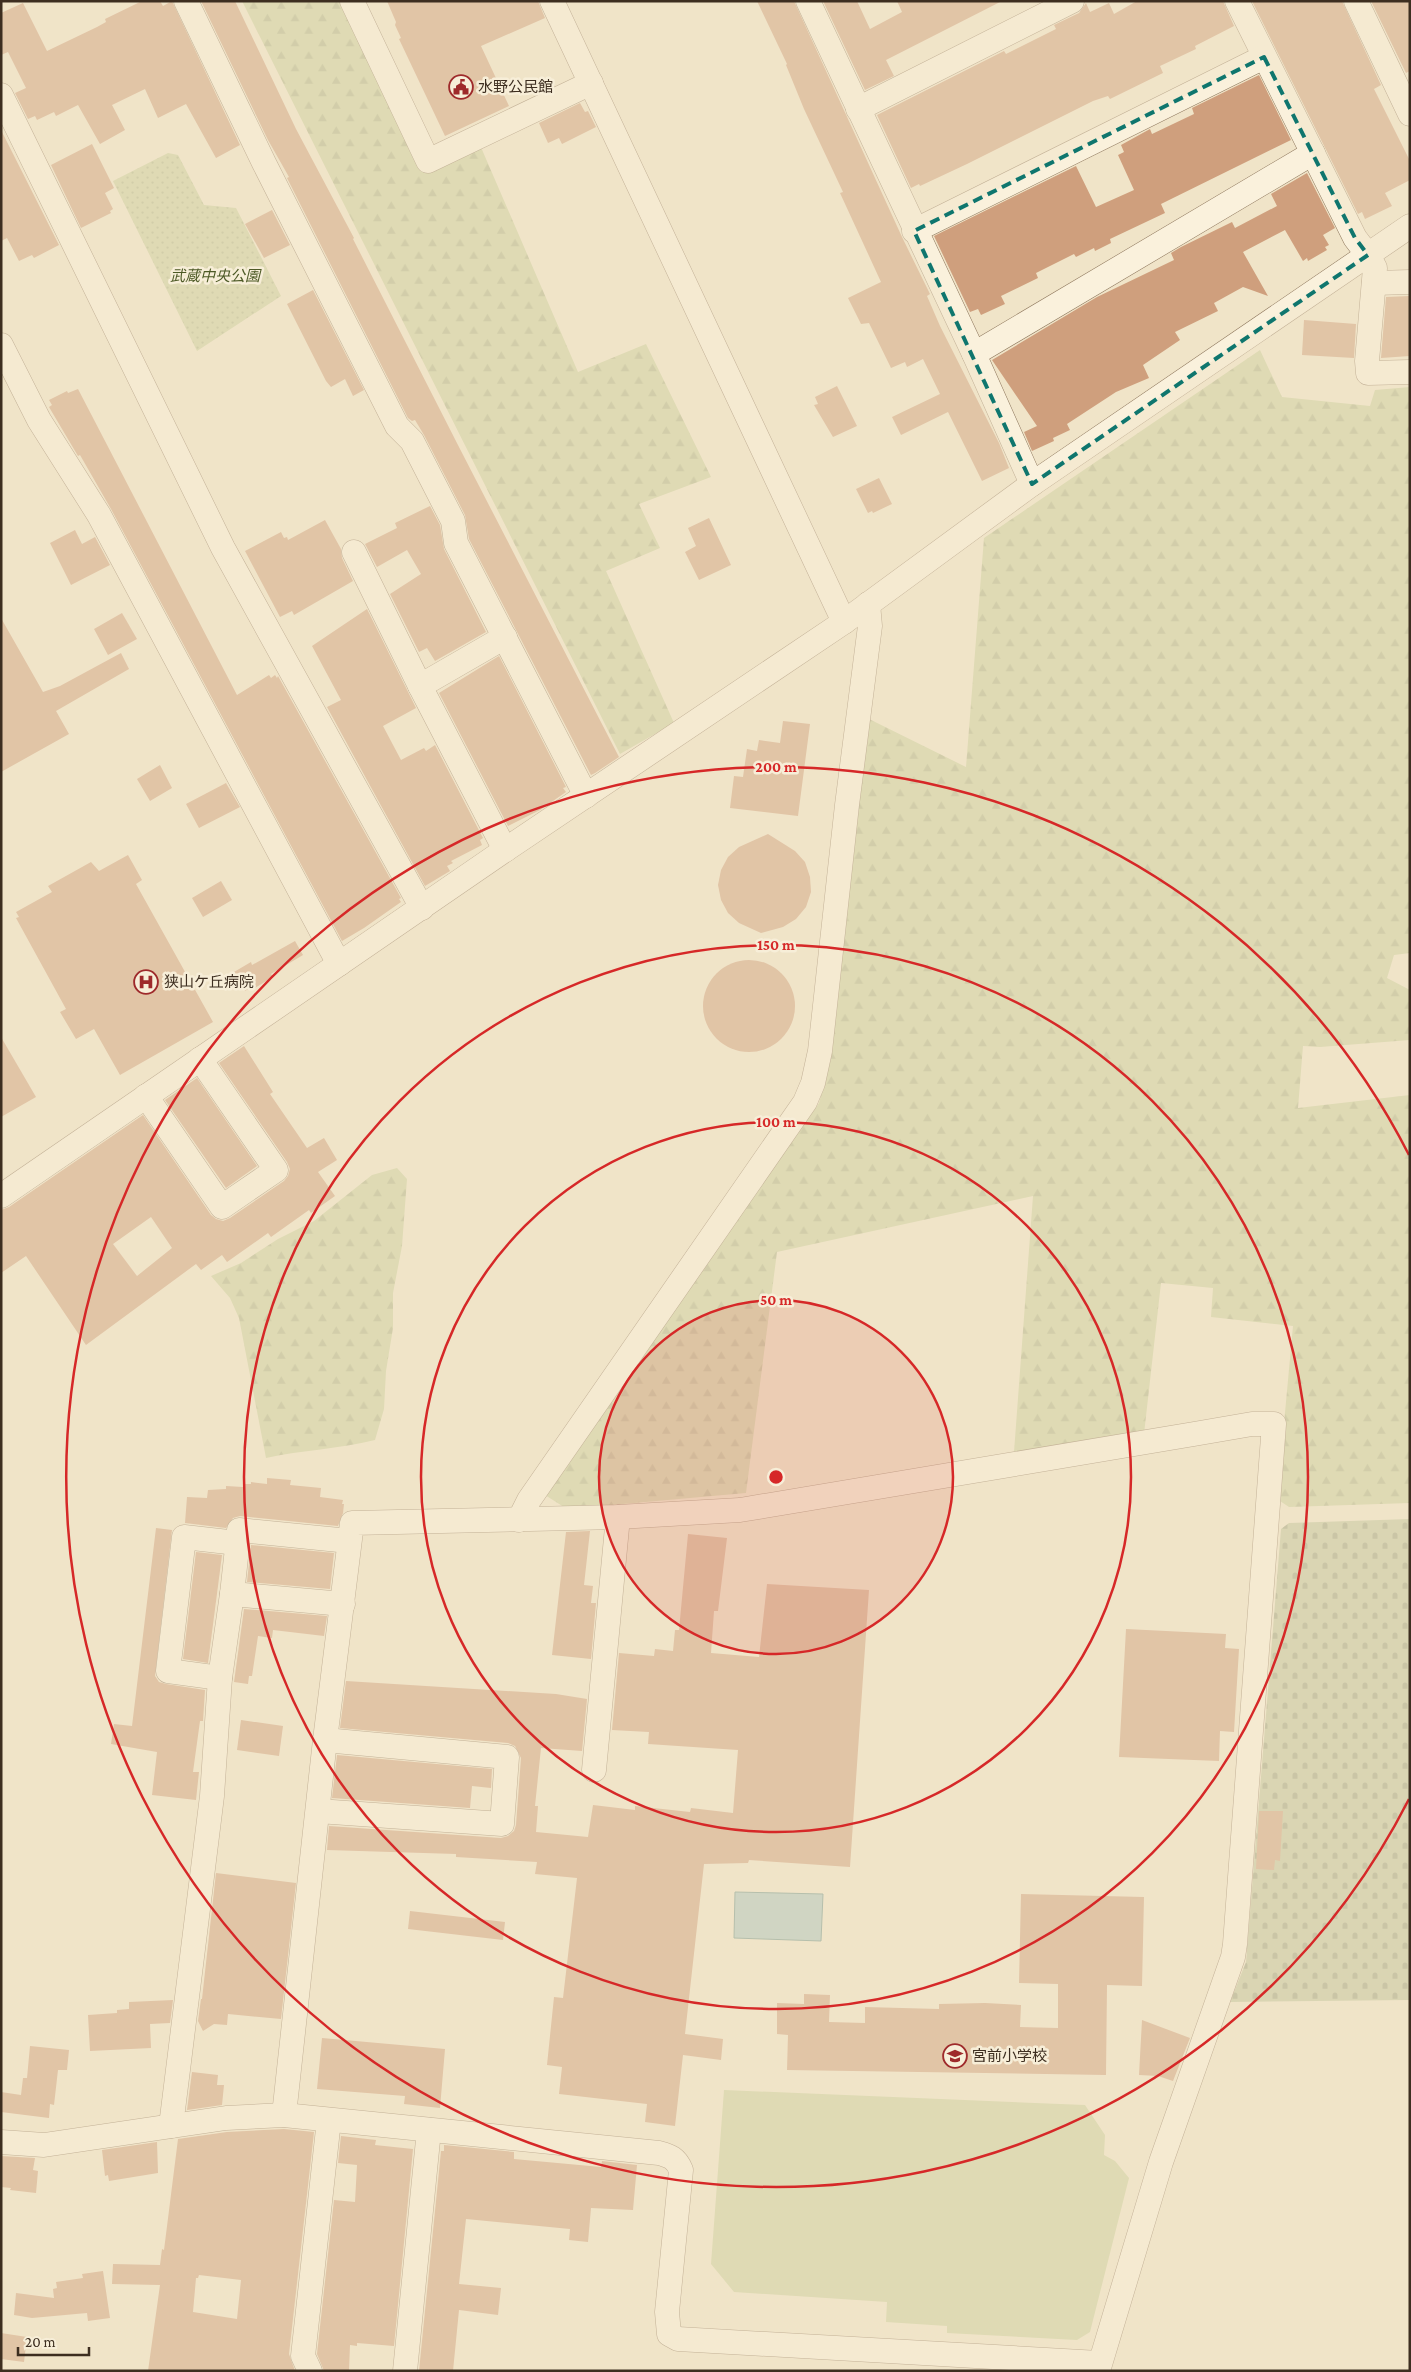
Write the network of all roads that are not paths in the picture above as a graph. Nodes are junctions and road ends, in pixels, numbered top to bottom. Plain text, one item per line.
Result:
1 (186, 1) edge
2 (352, 1) edge
3 (552, 1) edge
4 (808, 1) edge
5 (1072, 1) edge
6 (1238, 1) edge
7 (1356, 1) edge
8 (1264, 56) junction
9 (591, 83) junction
10 (1, 95) edge
11 (858, 109) junction
12 (1410, 114) edge
13 (1313, 153) junction
14 (1410, 226) edge
15 (914, 231) junction
16 (1368, 255) junction
17 (1410, 282) edge
18 (1374, 283) junction
19 (1, 345) edge
20 (974, 354) junction
21 (1410, 372) edge
22 (1032, 484) junction
23 (354, 552) dead end
24 (868, 604) junction
25 (844, 622) junction
26 (505, 637) junction
27 (420, 686) junction
28 (586, 796) junction
29 (505, 850) junction
30 (422, 908) junction
31 (339, 964) junction
32 (200, 1059) junction
33 (146, 1096) junction
34 (1, 1196) edge
35 (618, 1517) junction
36 (519, 1520) junction
37 (349, 1541) junction
38 (237, 1544) junction
39 (232, 1594) junction
40 (342, 1604) junction
41 (220, 1678) junction
42 (325, 1740) junction
43 (594, 1770) dead end
44 (318, 1811) junction
45 (284, 2115) junction
46 (329, 2120) junction
47 (171, 2126) junction
48 (430, 2130) junction
49 (1, 2142) edge
50 (1099, 2367) edge
51 (310, 2371) edge
52 (405, 2371) edge

1 - 26 street
2 - 9 street
3 - 9 street
4 - 11 street
5 - 11 street
6 - 8 street
7 - 12 street
8 - 13 street
8 - 15 street
9 - 25 street
10 - 30 street
11 - 15 street
13 - 16 street
13 - 20 street
14 - 16 street
15 - 20 street
16 - 18 street
16 - 22 street
17 - 18 street
18 - 21 street
19 - 31 street
20 - 22 street
22 - 24 street
23 - 27 street
24 - 25 street
24 - 36 street
25 - 28 street
26 - 27 street
26 - 28 street
27 - 29 street
28 - 29 street
29 - 30 street
30 - 31 street
31 - 32 street
32 - 33 street
32 - 33 street
33 - 34 street
35 - 36 street
35 - 43 street
35 - 50 street
36 - 37 street
37 - 38 street
37 - 40 street
38 - 39 street
38 - 41 street
39 - 40 street
39 - 41 street
40 - 42 street
41 - 47 street
42 - 44 street
42 - 44 street
44 - 45 street
45 - 46 street
45 - 47 street
46 - 48 street
46 - 51 street
47 - 49 street
48 - 50 street
48 - 52 street

